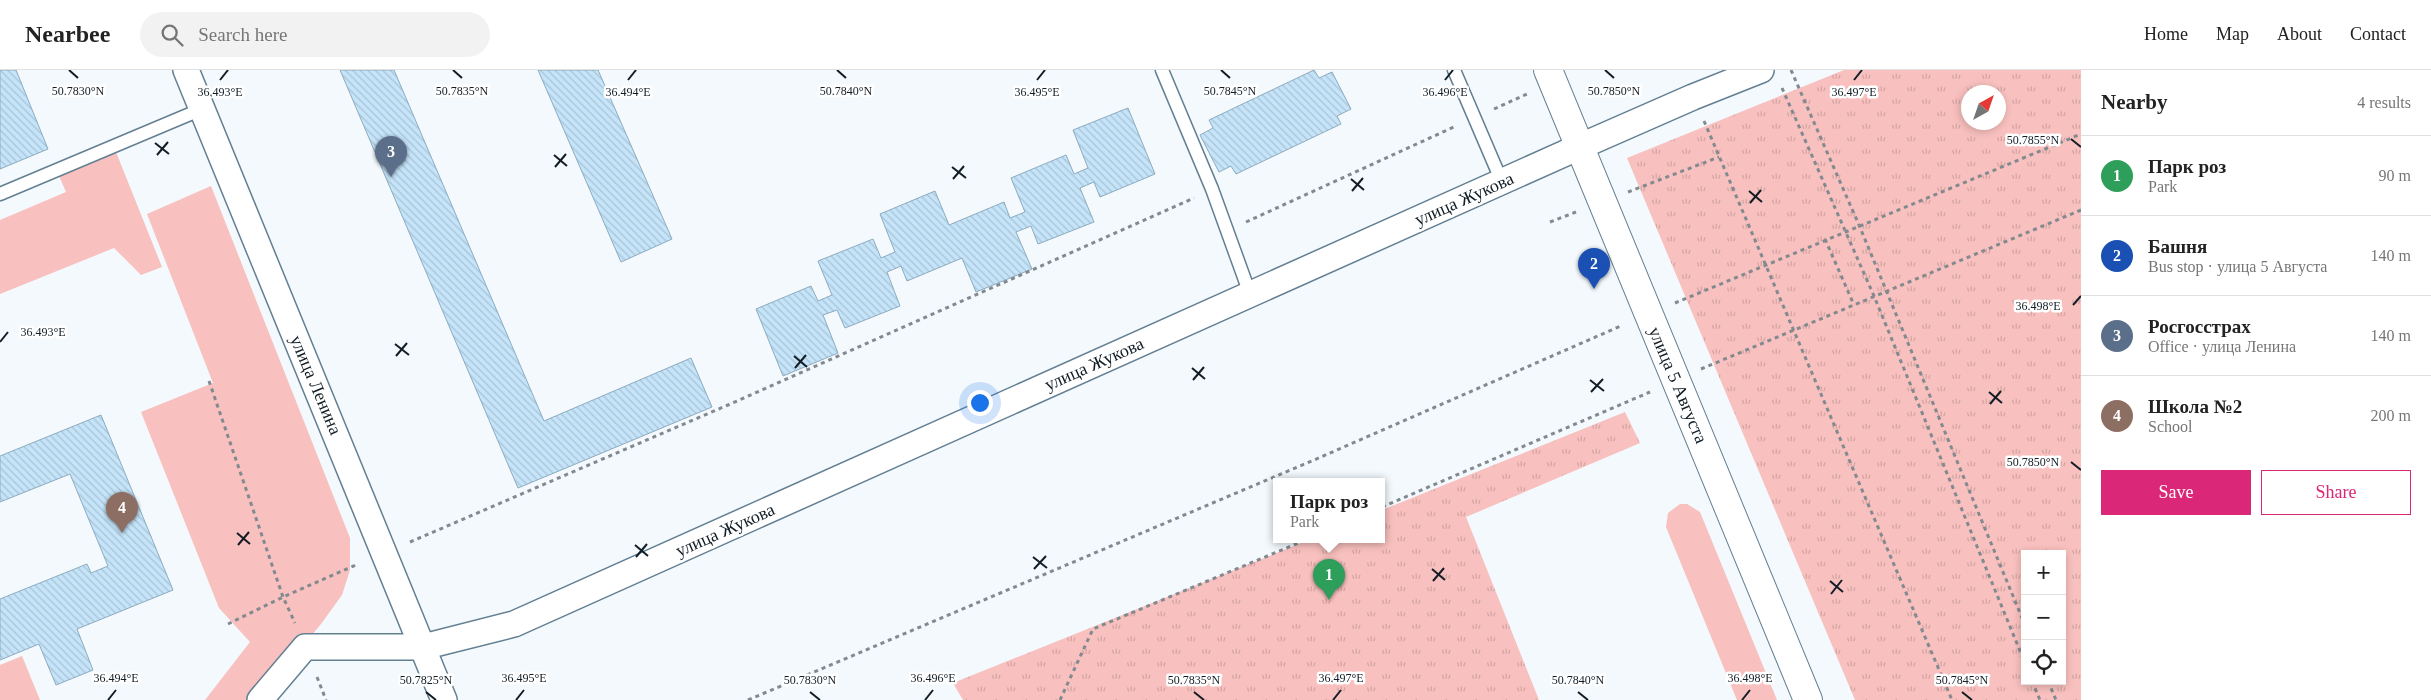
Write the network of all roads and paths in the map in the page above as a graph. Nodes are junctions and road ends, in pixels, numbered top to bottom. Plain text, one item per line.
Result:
1 (186, 70) edge
2 (1162, 70) edge
3 (1454, 70) edge
4 (1791, 70) edge
5 (1770, 74) edge
6 (1550, 76) edge
7 (1693, 97) junction
8 (202, 109) junction
9 (1474, 118) junction
10 (2081, 134) edge
11 (1579, 147) junction
12 (1719, 157) junction
13 (1502, 182) junction
14 (1212, 189) junction
15 (0, 194) edge
16 (1602, 202) junction
17 (2081, 210) edge
18 (1550, 222) dead end
19 (1859, 225) junction
20 (1227, 231) junction
21 (1846, 231) junction
22 (1825, 239) junction
23 (1765, 264) junction
24 (1886, 291) junction
25 (1250, 294) junction
26 (1874, 296) junction
27 (1854, 305) junction
28 (1648, 315) junction
29 (1793, 330) junction
30 (1676, 380) junction
31 (209, 381) dead end
32 (1385, 506) edge
33 (1299, 543) edge
34 (386, 552) junction
35 (283, 596) junction
36 (2021, 615) edge
37 (228, 624) dead end
38 (305, 647) junction
39 (423, 647) junction
40 (2021, 653) edge
41 (2034, 685) edge
42 (2050, 685) edge
43 (260, 700) edge
44 (326, 700) edge
45 (444, 700) edge
46 (748, 700) edge
47 (1060, 700) edge
48 (1808, 700) edge
49 (1952, 700) edge
50 (2040, 700) edge
51 (2056, 700) edge

1 - 8 street, улица Ленина
2 - 14 lane
3 - 9 lane
4 - 19 path
5 - 7 street, улица Жукова
5 - 21 path
6 - 9 path
6 - 11 street, улица 5 Августа
7 - 11 street, улица Жукова
7 - 12 path
8 - 15 lane
8 - 34 street, улица Ленина
9 - 13 lane
9 - 20 path
10 - 19 path
11 - 13 street, улица Жукова
11 - 16 street, улица 5 Августа
12 - 16 path
12 - 23 path
13 - 25 street, улица Жукова
14 - 20 lane
14 - 34 path
16 - 18 path
16 - 28 street, улица 5 Августа
17 - 24 path
19 - 21 path
19 - 24 path
20 - 25 lane
21 - 22 path
21 - 26 path
22 - 23 path
22 - 27 path
23 - 28 path
23 - 29 path
24 - 26 path
24 - 36 path
25 - 39 street, улица Жукова
26 - 27 path
26 - 40 path
27 - 29 path
28 - 30 street, улица 5 Августа
28 - 46 path
29 - 30 path
29 - 49 path
30 - 32 path
30 - 48 street, улица 5 Августа
31 - 35 path
33 - 47 path
34 - 35 path
34 - 39 street, улица Ленина
35 - 37 path
35 - 38 path
38 - 39 street, улица Жукова
38 - 43 street
38 - 44 path
39 - 45 street, улица Ленина
41 - 50 path
42 - 51 path

